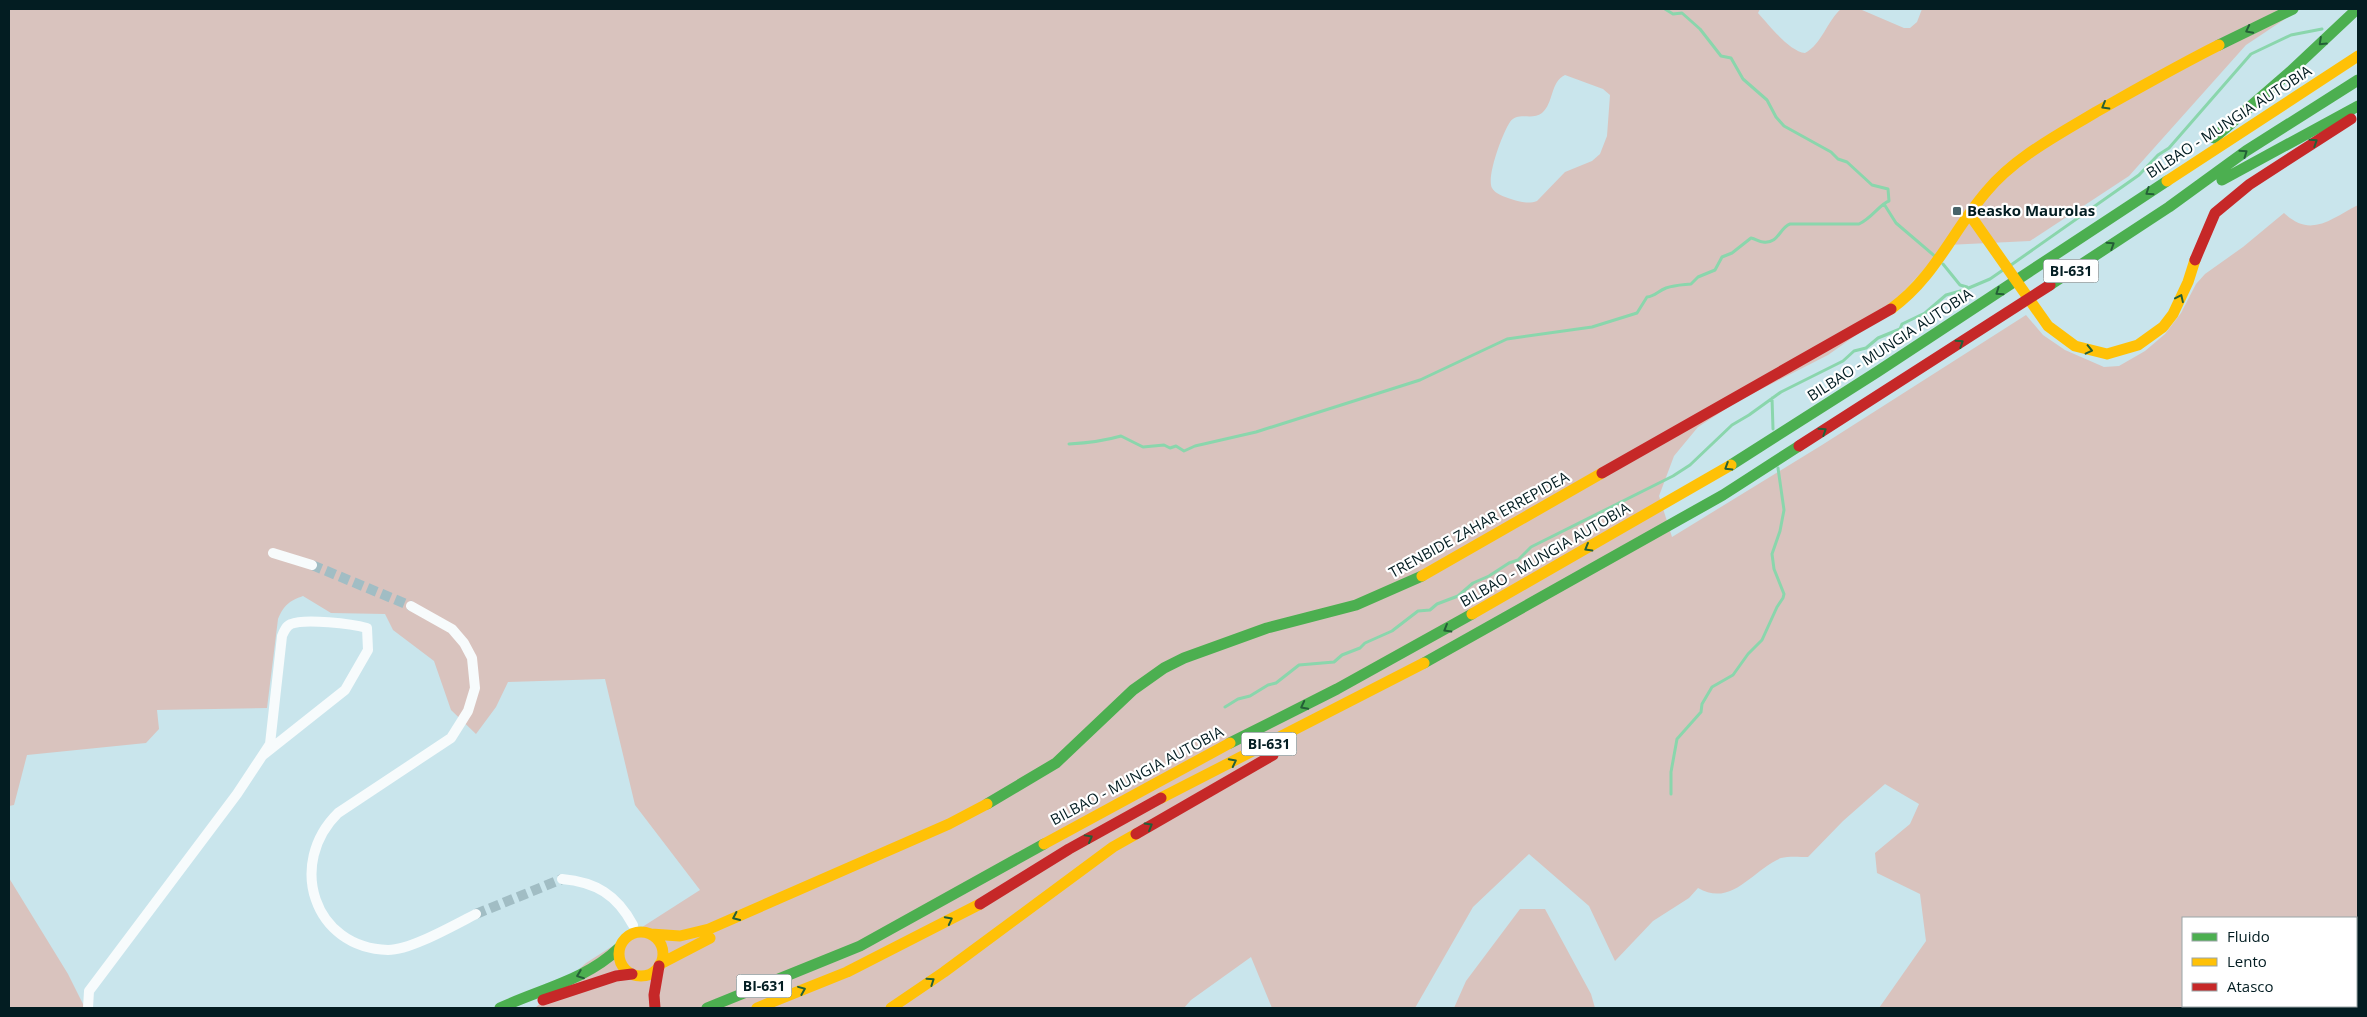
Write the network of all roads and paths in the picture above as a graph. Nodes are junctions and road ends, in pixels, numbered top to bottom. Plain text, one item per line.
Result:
1 (2293, 9) edge
2 (2357, 9) edge
3 (2358, 56) edge
4 (2358, 80) edge
5 (2358, 106) edge
6 (2358, 114) edge
7 (2190, 165) junction
8 (2170, 206) junction
9 (1970, 215) junction
10 (273, 553) dead end
11 (312, 565) tunnel mouth
12 (411, 606) tunnel mouth
13 (1383, 683) junction
14 (263, 755) junction
15 (562, 879) tunnel mouth
16 (813, 884) junction
17 (476, 914) tunnel mouth
18 (632, 925) dead end
19 (651, 934) junction
20 (619, 948) junction
21 (660, 965) junction
22 (635, 975) junction
23 (654, 995) junction
24 (88, 1008) edge
25 (500, 1008) edge
26 (518, 1008) edge
27 (655, 1008) edge
28 (707, 1008) edge
29 (757, 1008) edge
30 (891, 1008) edge

1 -> 9 main road, TRENBIDE ZAHAR ERREPIDEA
2 -> 7 main road
3 - 7 main road, BILBAO - MUNGIA AUTOBIA / BI-631
8 -> 4 main road, BILBAO - MUNGIA AUTOBIA / BI-631
5 - 8 main road
9 -> 6 main road
7 -> 28 main road, BILBAO - MUNGIA AUTOBIA / BI-631
13 -> 8 main road, BILBAO - MUNGIA AUTOBIA / BI-631
9 - 16 main road, TRENBIDE ZAHAR ERREPIDEA
10 - 11 street
12 - 17 street
29 -> 13 main road, BILBAO - MUNGIA AUTOBIA / BI-631
30 -> 13 main road
14 - 14 street
14 - 24 street
15 - 18 street
16 -> 19 main road, TRENBIDE ZAHAR ERREPIDEA
16 - 21 main road, TRENBIDE ZAHAR ERREPIDEA
19 - 20 main road
19 - 21 main road
20 - 22 main road
20 -> 25 main road
21 - 22 main road
21 - 23 main road
22 - 23 main road
22 - 26 main road
23 - 27 main road

